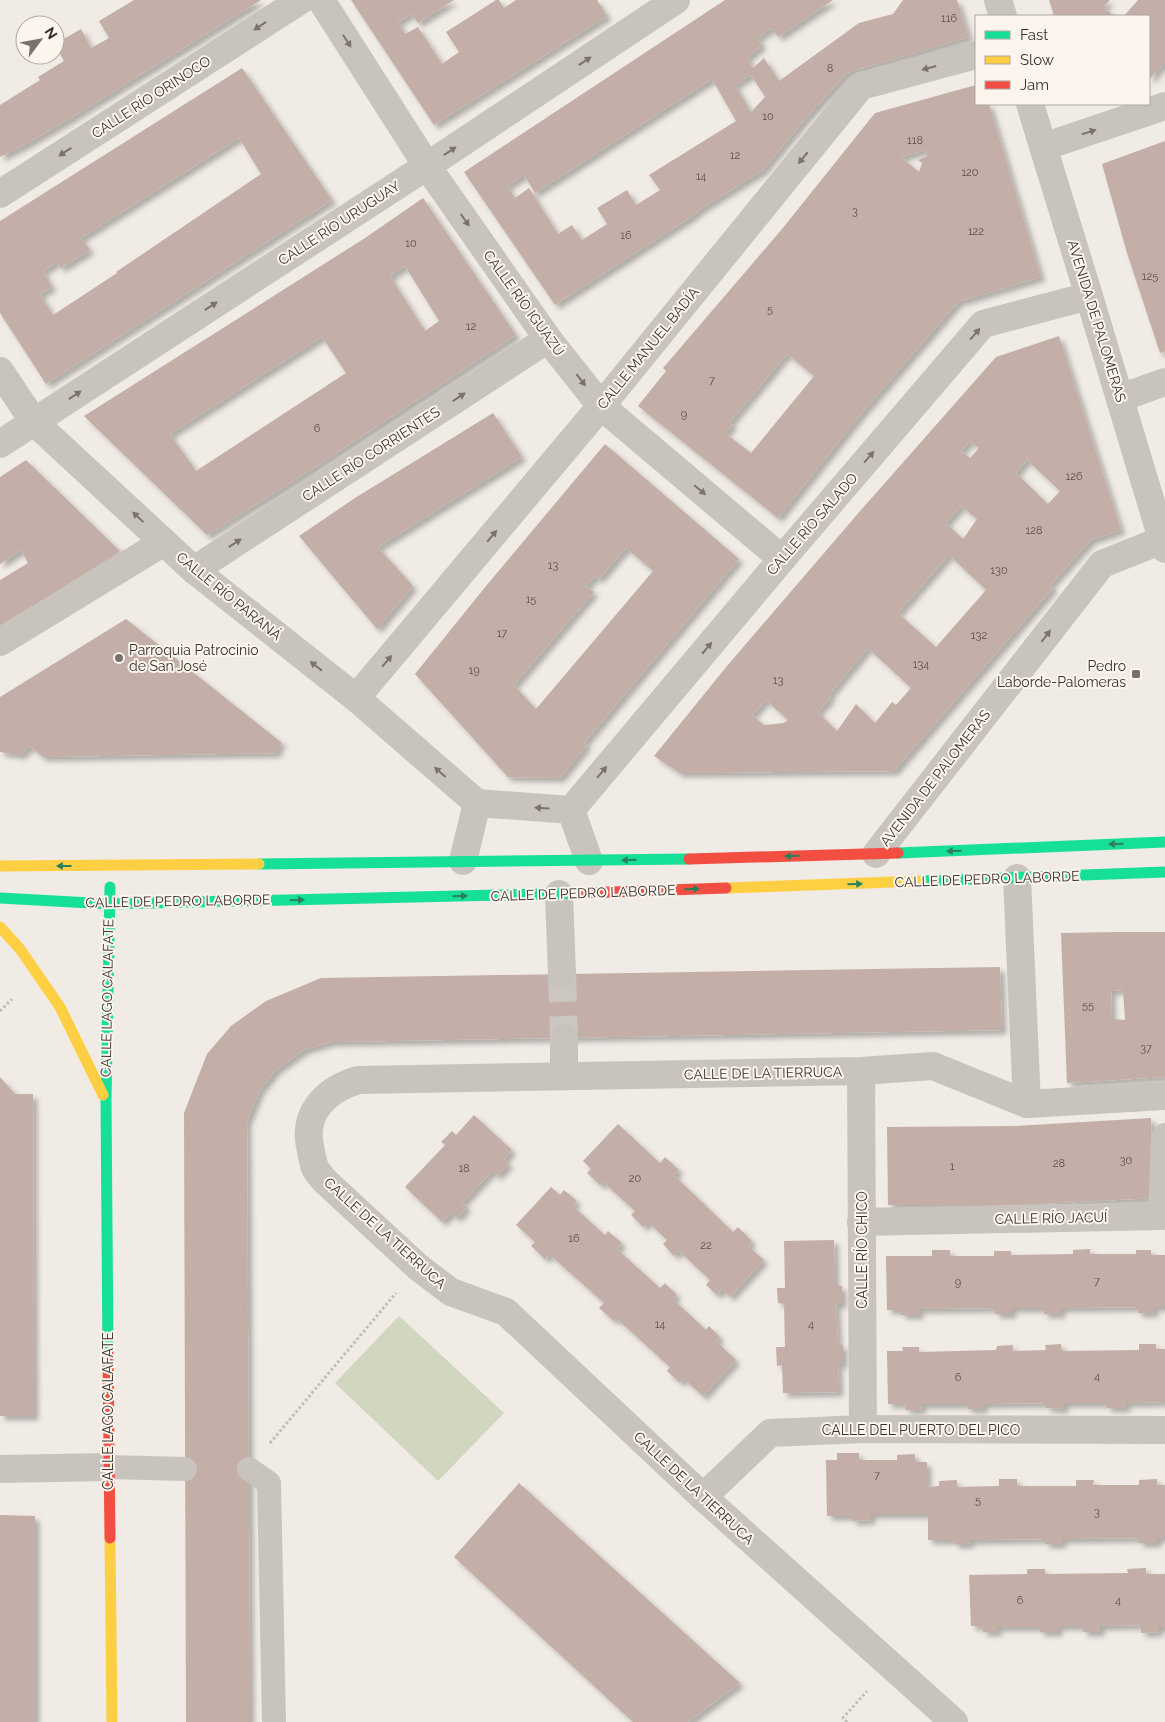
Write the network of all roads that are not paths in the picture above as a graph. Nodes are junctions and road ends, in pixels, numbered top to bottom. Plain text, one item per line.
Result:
1 (301, 0) edge
2 (321, 0) edge
3 (676, 0) edge
4 (998, 0) edge
5 (1003, 15) edge
6 (975, 55) edge
7 (1030, 105) edge
8 (1165, 106) edge
9 (1043, 147) junction
10 (427, 166) junction
11 (0, 194) edge
12 (1089, 296) junction
13 (548, 339) junction
14 (0, 370) edge
15 (1165, 382) edge
16 (1120, 398) junction
17 (601, 406) junction
18 (34, 422) junction
19 (0, 444) edge
20 (164, 542) junction
21 (1164, 544) edge
22 (782, 559) junction
23 (194, 570) junction
24 (0, 642) edge
25 (356, 698) junction
26 (477, 803) junction
27 (571, 810) junction
28 (1165, 842) edge
29 (876, 854) junction
30 (463, 861) junction
31 (589, 861) junction
32 (112, 865) junction
33 (0, 866) edge
34 (1165, 872) edge
35 (1018, 878) junction
36 (559, 894) junction
37 (0, 898) edge
38 (109, 904) junction
39 (0, 927) edge
40 (562, 974) tunnel mouth
41 (564, 1038) tunnel mouth
42 (861, 1072) junction
43 (564, 1076) junction
44 (1165, 1096) edge
45 (106, 1100) junction
46 (1027, 1104) junction
47 (1165, 1136) edge
48 (861, 1222) junction
49 (862, 1429) junction
50 (1165, 1430) edge
51 (109, 1467) junction
52 (0, 1469) edge
53 (185, 1469) dead end
54 (249, 1469) road end
55 (703, 1497) junction
56 (112, 1722) edge
57 (274, 1722) edge
58 (954, 1722) edge

1 -> 11 street, CALLE RÍO ORINOCO
2 -> 10 street, CALLE RÍO IGUAZÚ
10 -> 3 street, CALLE RÍO URUGUAY
4 - 5 street
6 -> 17 street, CALLE MANUEL BADÍA
7 - 9 street, AVENIDA DE PALOMERAS
9 -> 8 street
9 - 12 street, AVENIDA DE PALOMERAS
10 -> 13 street, CALLE RÍO IGUAZÚ
18 -> 10 street, CALLE RÍO URUGUAY
12 - 16 street, AVENIDA DE PALOMERAS
22 -> 12 street, CALLE RÍO SALADO
13 -> 17 street, CALLE RÍO IGUAZÚ
23 -> 13 street, CALLE RÍO CORRIENTES
14 - 18 street, CALLE RÍO PARANÁ
15 - 16 street
16 - 21 street, AVENIDA DE PALOMERAS
17 -> 22 street, CALLE RÍO IGUAZÚ
25 -> 17 street, CALLE MANUEL BADÍA
18 - 19 street, CALLE RÍO URUGUAY
20 -> 18 street, CALLE RÍO PARANÁ
20 - 23 street, CALLE RÍO PARANÁ
20 - 24 street
29 -> 21 street, AVENIDA DE PALOMERAS
27 -> 22 street, CALLE RÍO SALADO
25 -> 23 street, CALLE RÍO PARANÁ
26 -> 25 street, CALLE RÍO PARANÁ
27 -> 26 street
26 - 30 street
27 - 31 street
28 -> 29 street, CALLE DE PEDRO LABORDE
29 -> 31 street, CALLE DE PEDRO LABORDE
30 - 31 street, CALLE DE PEDRO LABORDE
30 - 32 street, CALLE DE PEDRO LABORDE
32 -> 33 street, CALLE DE PEDRO LABORDE
32 - 38 street, CALLE LAGO CALAFATE
34 - 35 street, CALLE DE PEDRO LABORDE
36 -> 35 street, CALLE DE PEDRO LABORDE
35 - 46 street
38 -> 36 street, CALLE DE PEDRO LABORDE
36 - 40 street
37 - 38 street, CALLE DE PEDRO LABORDE
38 - 45 street, CALLE LAGO CALAFATE
39 - 45 street, CALLE LAGO CALAFATE
41 - 43 street
42 - 43 street, CALLE DE LA TIERRUCA
42 - 46 street, CALLE DE LA TIERRUCA
42 - 48 street, CALLE RÍO CHICO
43 - 55 street, CALLE DE LA TIERRUCA
44 - 46 street, CALLE DE LA TIERRUCA
45 - 51 street, CALLE LAGO CALAFATE
47 - 48 street, CALLE RÍO JACUÍ
48 - 49 street, CALLE RÍO CHICO
49 - 50 street, CALLE DEL PUERTO DEL PICO
49 - 55 street, CALLE DEL PUERTO DEL PICO
51 - 52 street
51 - 53 lane
51 - 56 street, CALLE LAGO CALAFATE
54 - 57 lane
55 - 58 street, CALLE DE LA TIERRUCA

